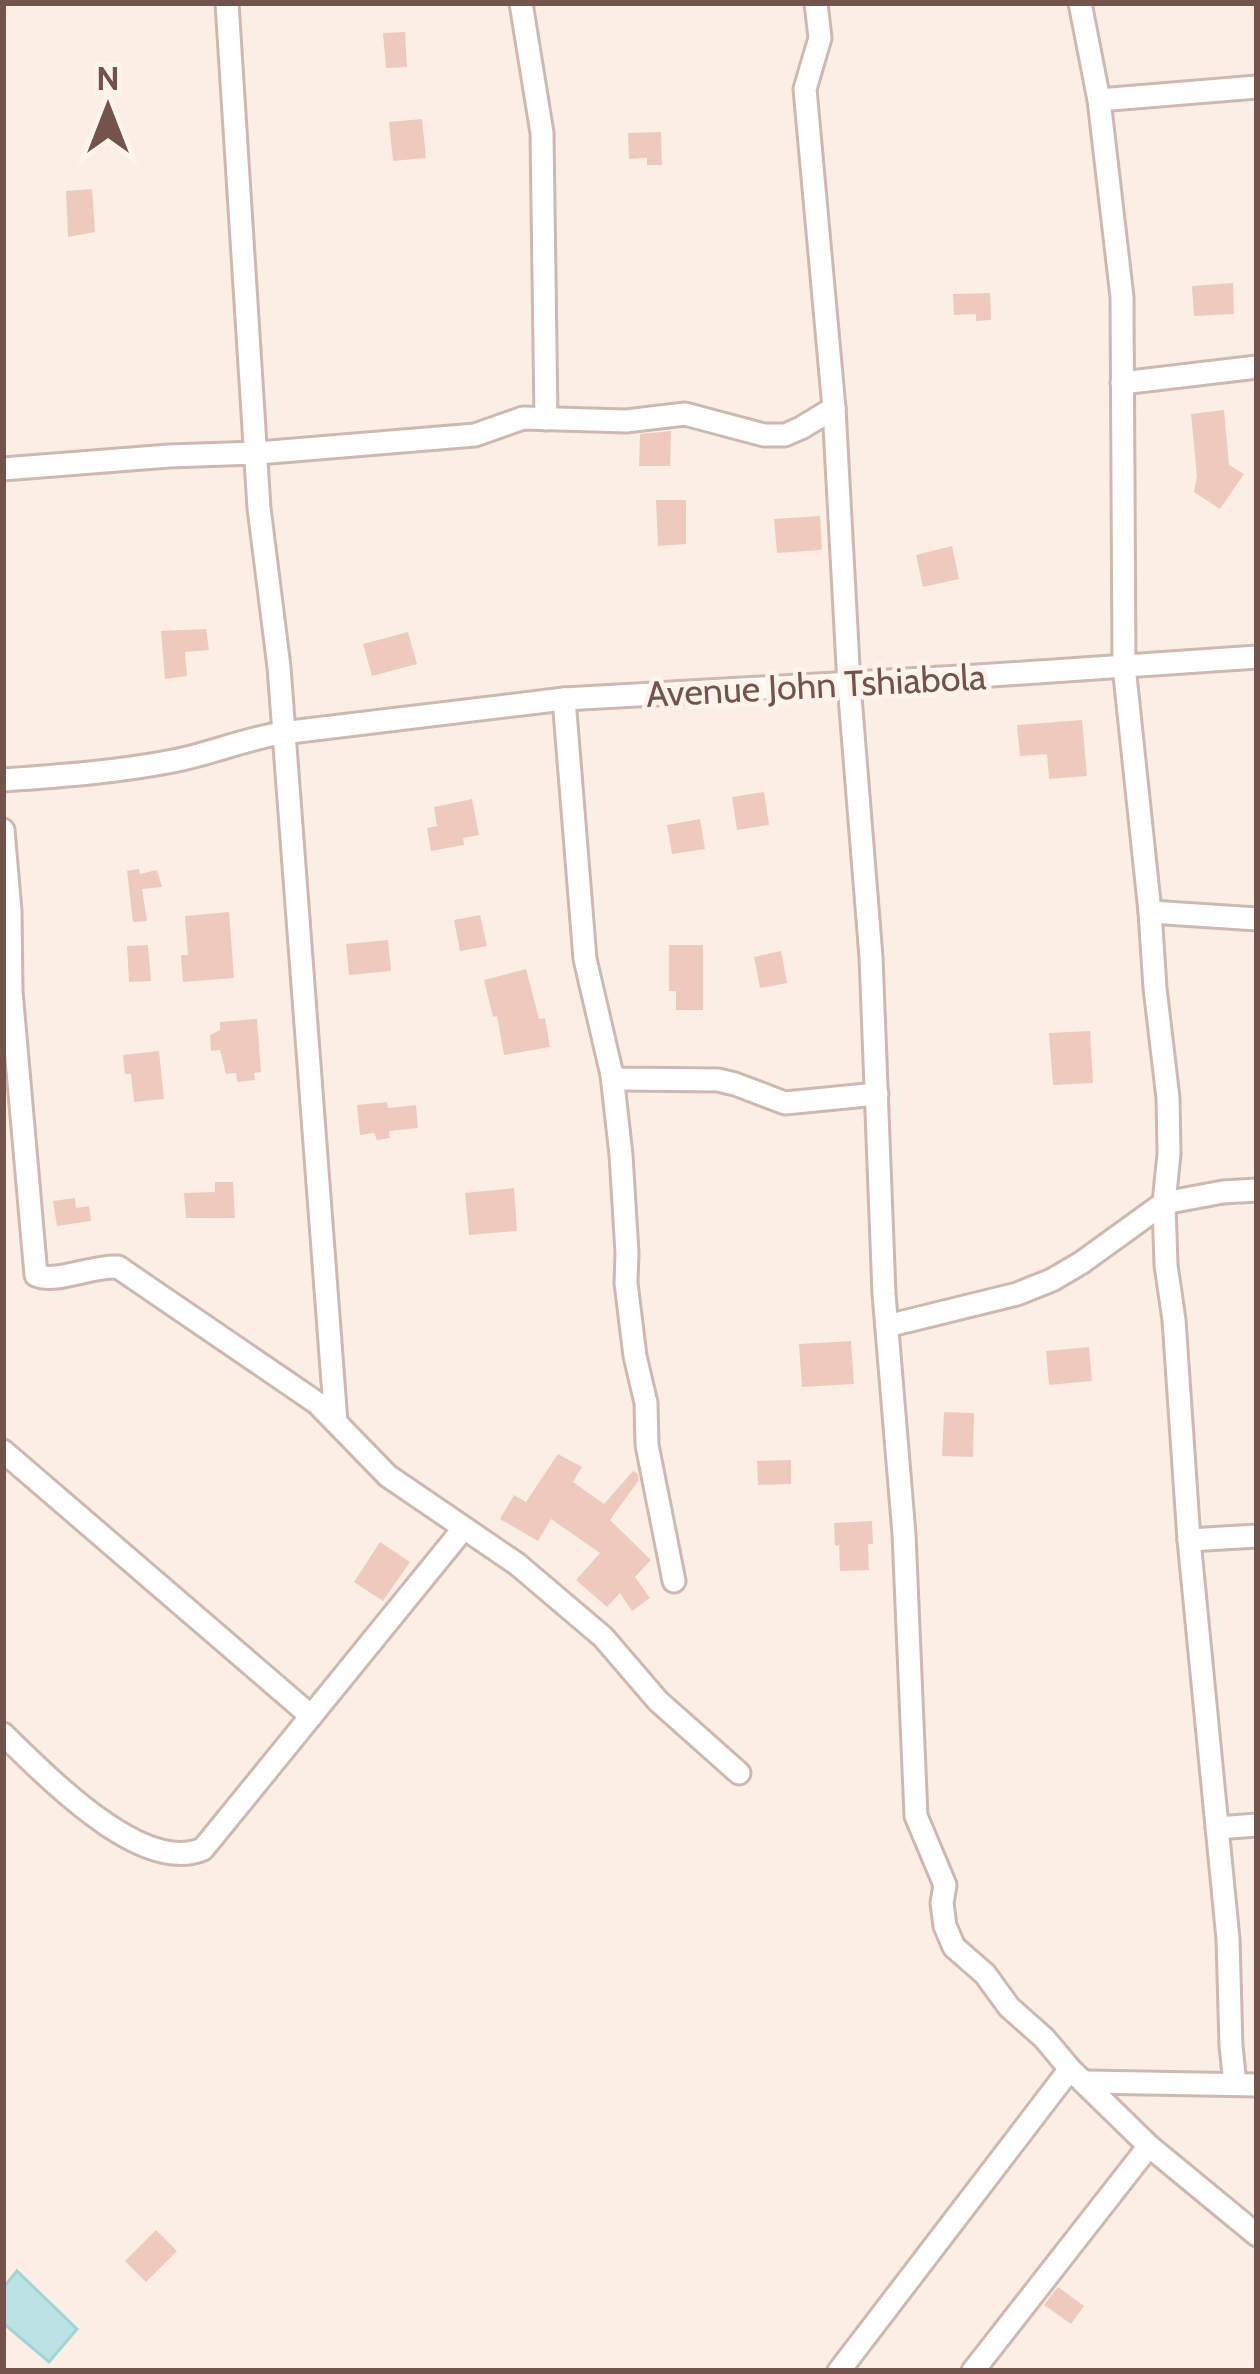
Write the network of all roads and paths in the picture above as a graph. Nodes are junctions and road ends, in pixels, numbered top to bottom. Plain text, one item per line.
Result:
1 (226, 3) edge
2 (521, 3) edge
3 (816, 3) edge
4 (1080, 3) edge
5 (1257, 87) edge
6 (1100, 100) junction
7 (1257, 367) edge
8 (1122, 382) junction
9 (835, 408) junction
10 (546, 419) junction
11 (258, 453) junction
12 (3, 469) edge
13 (1257, 657) edge
14 (1124, 666) junction
15 (849, 684) junction
16 (564, 699) junction
17 (282, 733) junction
18 (3, 780) edge
19 (3, 830) edge
20 (1150, 912) junction
21 (1257, 919) edge
22 (612, 1075) junction
23 (877, 1094) junction
24 (1257, 1190) edge
25 (1164, 1203) junction
26 (887, 1326) junction
27 (336, 1422) junction
28 (3, 1450) edge
29 (464, 1528) junction
30 (1257, 1535) edge
31 (1189, 1540) junction
32 (674, 1581) dead end
33 (311, 1716) junction
34 (3, 1734) edge
35 (739, 1773) dead end
36 (1257, 1825) edge
37 (1217, 1828) junction
38 (1078, 2076) junction
39 (1246, 2085) edge
40 (1149, 2146) junction
41 (1257, 2235) edge
42 (839, 2371) edge
43 (973, 2371) edge

1 - 11 street
2 - 10 street
3 - 9 street
4 - 6 street
5 - 6 street
6 - 8 street
7 - 8 street
8 - 14 street
9 - 10 street
9 - 15 street
10 - 11 street
11 - 12 street
11 - 17 street
13 - 14 street, Avenue John Tshiabola
14 - 15 street, Avenue John Tshiabola
14 - 20 street
15 - 16 street, Avenue John Tshiabola
15 - 23 street
16 - 17 street, Avenue John Tshiabola
16 - 22 street
17 - 18 street, Avenue John Tshiabola
17 - 27 street
19 - 27 street
20 - 21 street
20 - 25 street
22 - 23 street
22 - 32 street
23 - 26 street
24 - 25 street
25 - 26 street
25 - 31 street
26 - 38 street
27 - 29 street
28 - 33 street
29 - 33 street
29 - 35 street
30 - 31 street
31 - 37 street
33 - 34 street
36 - 37 street
37 - 39 street
38 - 39 street
38 - 40 street
38 - 42 street
40 - 41 street
40 - 43 street

